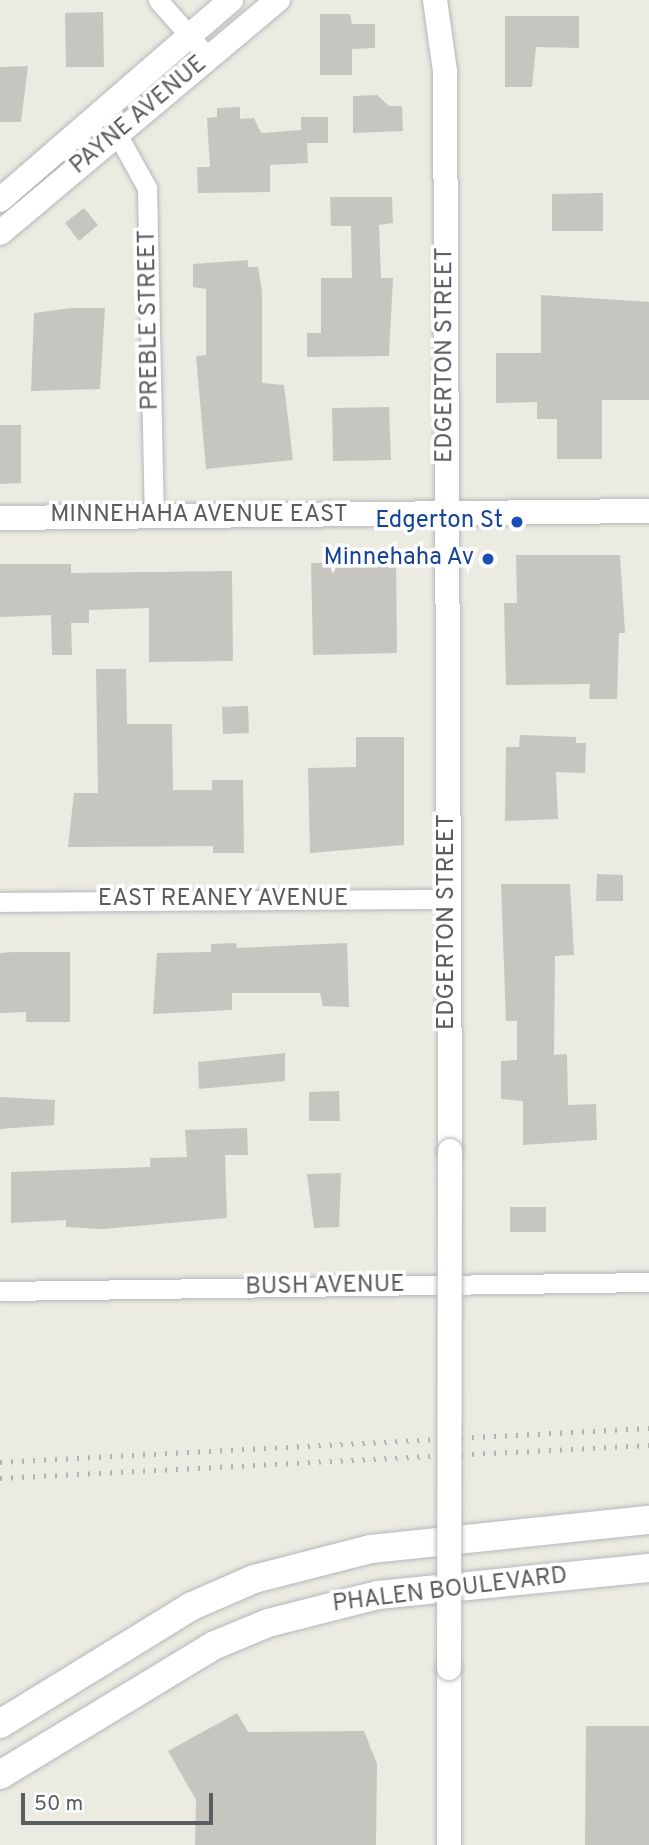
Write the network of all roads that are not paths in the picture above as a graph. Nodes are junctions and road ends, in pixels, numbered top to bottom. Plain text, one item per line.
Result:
1 (158, 0) edge
2 (231, 0) edge
3 (278, 0) edge
4 (436, 0) edge
5 (189, 35) junction
6 (208, 57) junction
7 (117, 134) junction
8 (0, 200) edge
9 (0, 233) edge
10 (649, 511) edge
11 (447, 514) junction
12 (154, 516) junction
13 (0, 518) edge
14 (447, 899) junction
15 (0, 902) edge
16 (649, 1282) edge
17 (0, 1291) edge
18 (649, 1520) edge
19 (649, 1568) edge
20 (0, 1724) edge
21 (0, 1775) edge
22 (449, 1845) edge

1 - 5 street
2 - 5 street, PAYNE AVENUE
3 - 6 street, PAYNE AVENUE
4 - 11 street, EDGERTON STREET
5 - 6 street
5 - 8 street, PAYNE AVENUE
6 - 7 street, PAYNE AVENUE
7 - 9 street, PAYNE AVENUE
7 - 12 street, PREBLE STREET
10 - 11 street, MINNEHAHA AVENUE EAST
11 - 12 street, MINNEHAHA AVENUE EAST
11 - 14 street, EDGERTON STREET
12 - 13 street, MINNEHAHA AVENUE EAST
14 - 15 street, EAST REANEY AVENUE
14 - 22 street, EDGERTON STREET, bridge
16 - 17 street, BUSH AVENUE
18 - 20 main road, PHALEN BOULEVARD
19 - 21 main road, PHALEN BOULEVARD

